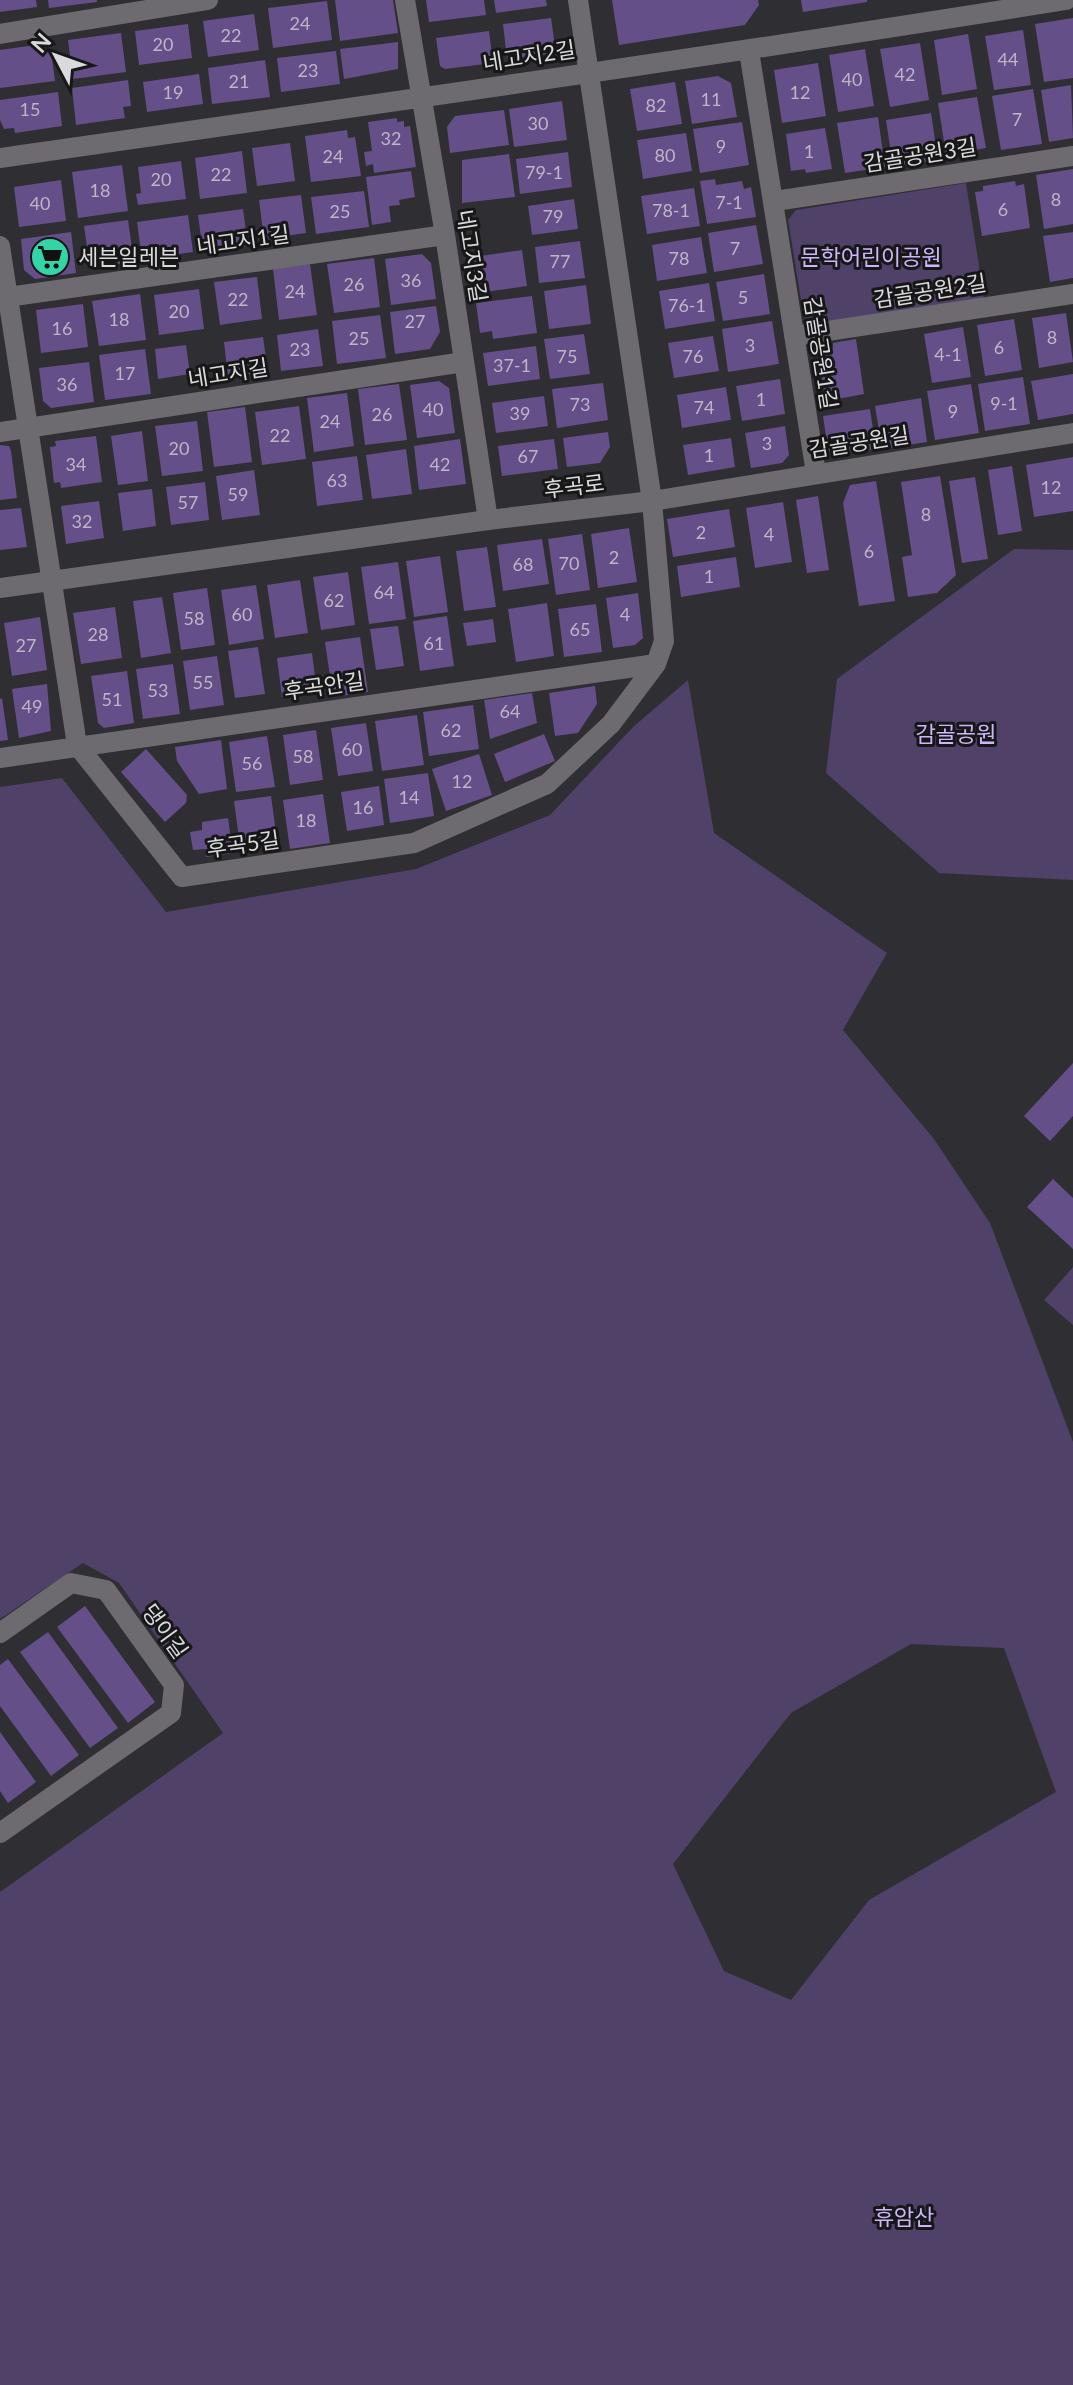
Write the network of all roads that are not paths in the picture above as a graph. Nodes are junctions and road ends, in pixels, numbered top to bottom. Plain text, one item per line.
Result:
1 (208, 0) edge
2 (405, 0) edge
3 (578, 0) edge
4 (1066, 0) edge
5 (0, 34) edge
6 (749, 51) junction
7 (589, 70) junction
8 (422, 97) junction
9 (1073, 156) edge
10 (0, 158) edge
11 (775, 201) junction
12 (445, 235) junction
13 (0, 246) edge
14 (1073, 294) edge
15 (4, 298) edge
16 (794, 336) junction
17 (464, 362) junction
18 (31, 427) junction
19 (0, 432) edge
20 (1073, 433) edge
21 (816, 473) junction
22 (652, 501) junction
23 (488, 520) junction
24 (52, 581) junction
25 (0, 588) edge
26 (656, 664) junction
27 (77, 745) junction
28 (0, 758) edge
29 (0, 1633) edge
30 (0, 1833) edge

1 - 5 street
2 - 8 street, 네고지3길
3 - 7 street
4 - 6 street, 네고지2길
6 - 7 street, 네고지2길
6 - 11 street, 감골공원1길
7 - 8 street, 네고지2길
7 - 22 street
8 - 10 street, 네고지2길
8 - 12 street, 네고지3길
9 - 11 street, 감골공원3길
11 - 16 street, 감골공원1길
12 - 15 street, 네고지1길
12 - 17 street, 네고지3길
13 - 15 street, 후곡5길
14 - 16 street, 감골공원2길
15 - 18 street, 후곡5길
16 - 21 street, 감골공원1길
17 - 18 street, 네고지길
17 - 23 street, 네고지3길
18 - 19 street, 네고지길
18 - 24 street, 후곡5길
20 - 21 street, 감골공원길
21 - 22 street, 감골공원길
22 - 23 street, 후곡로
22 - 26 street, 후곡5길
23 - 24 street, 후곡로
24 - 25 street, 후곡로
24 - 27 street, 후곡5길
26 - 27 street, 후곡안길
26 - 27 street, 후곡5길
27 - 28 street, 후곡안길
29 - 30 street, 댕이길

